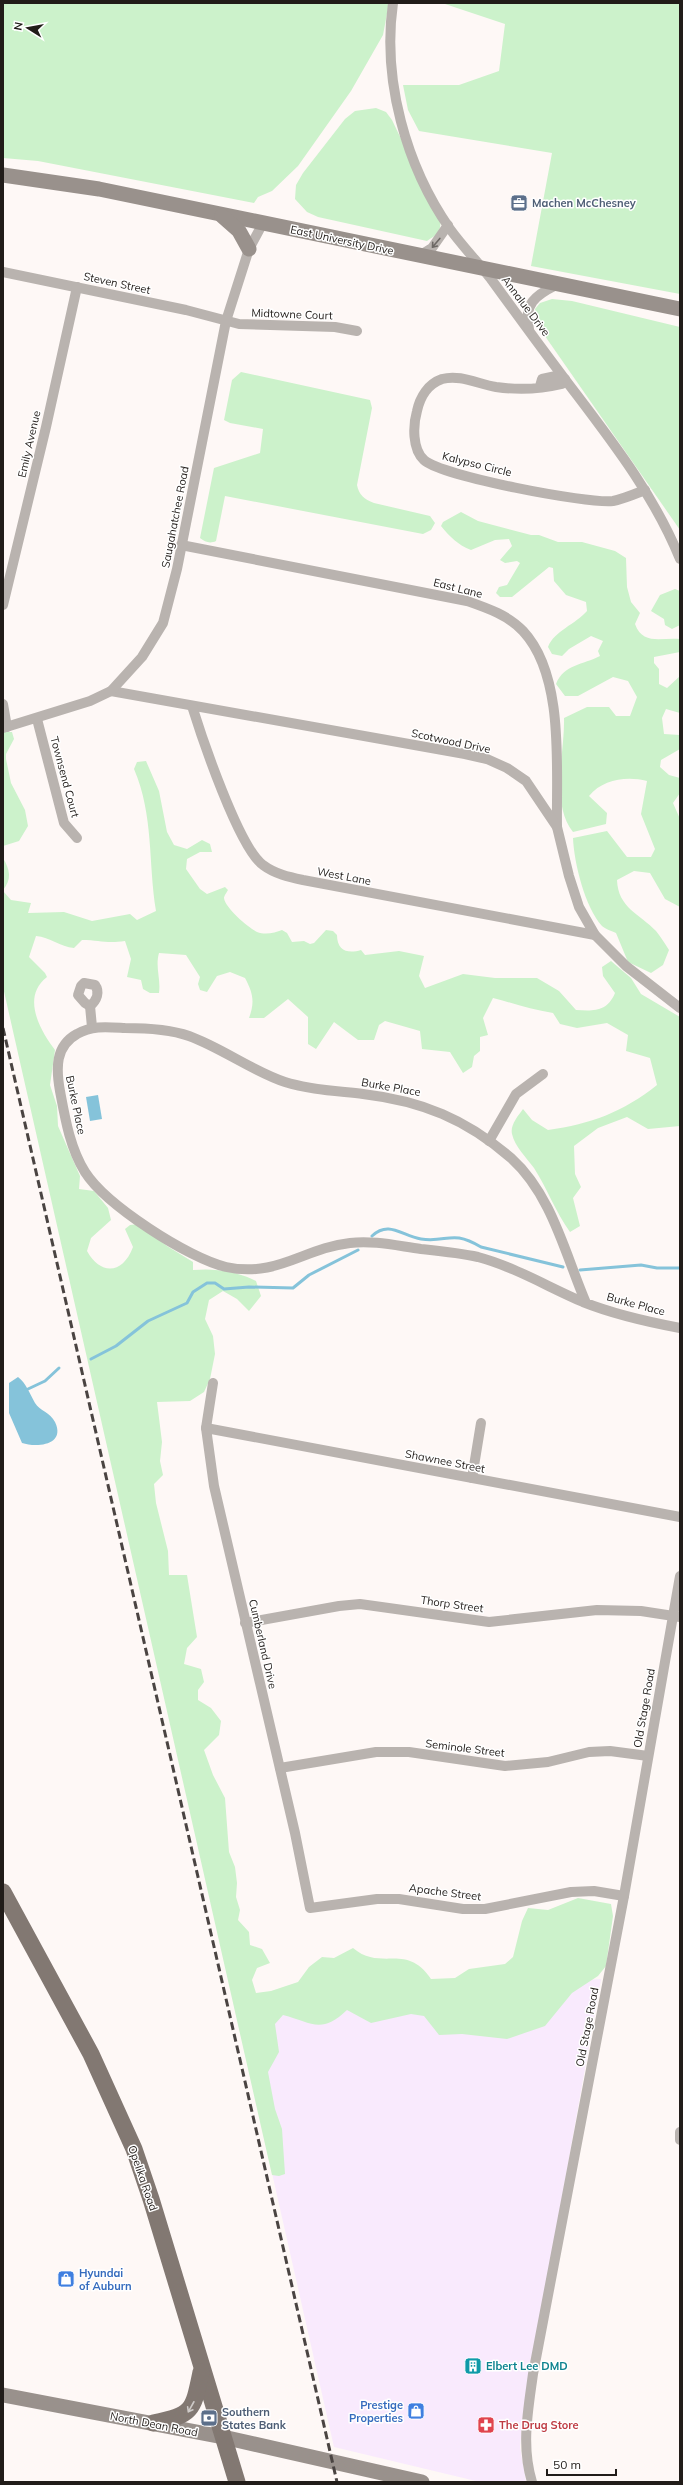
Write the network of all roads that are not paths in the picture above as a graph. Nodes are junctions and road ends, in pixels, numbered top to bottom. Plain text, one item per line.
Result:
1 (393, 3) edge
2 (3, 175) edge
3 (222, 216) junction
4 (263, 223) junction
5 (448, 225) junction
6 (249, 249) junction
7 (418, 256) junction
8 (484, 270) junction
9 (3, 272) edge
10 (556, 285) junction
11 (77, 287) junction
12 (680, 309) edge
13 (226, 321) junction
14 (356, 331) dead end
15 (529, 331) junction
16 (564, 379) junction
17 (644, 490) junction
18 (181, 545) junction
19 (680, 559) edge
20 (3, 605) edge
21 (111, 691) junction
22 (3, 704) edge
23 (192, 706) junction
24 (37, 719) junction
25 (5, 728) edge
26 (558, 827) junction
27 (77, 838) dead end
28 (595, 935) junction
29 (90, 1006) dead end
30 (680, 1008) edge
31 (92, 1027) junction
32 (543, 1074) dead end
33 (489, 1141) junction
34 (586, 1303) junction
35 (680, 1328) edge
36 (213, 1383) dead end
37 (481, 1423) dead end
38 (206, 1428) junction
39 (472, 1478) junction
40 (680, 1517) edge
41 (680, 1576) edge
42 (677, 1617) edge
43 (245, 1623) junction
44 (648, 1756) junction
45 (280, 1768) junction
46 (3, 1892) edge
47 (624, 1896) junction
48 (310, 1908) joint
49 (680, 2132) edge
50 (680, 2140) edge
51 (202, 2370) junction
52 (3, 2395) edge
53 (153, 2423) junction
54 (222, 2437) junction
55 (237, 2482) edge
56 (422, 2482) edge
57 (532, 2482) edge

1 - 5 street, Annalue Drive
2 - 3 main road, East University Drive
3 - 4 main road, East University Drive
3 - 6 main road
4 - 6 street, Saugahatchee Road
4 - 7 main road, East University Drive
5 -> 7 street
5 - 8 street, Annalue Drive
6 - 13 street, Saugahatchee Road
7 - 8 main road, East University Drive
8 - 10 main road, East University Drive
8 - 15 street, Annalue Drive
9 - 11 street, Steven Street
10 - 12 main road, East University Drive
10 - 15 street
11 - 13 street, Steven Street
11 - 20 street, Emily Avenue
13 - 14 street, Midtowne Court
13 - 18 street, Saugahatchee Road
15 - 16 street, Annalue Drive
16 - 17 street, Annalue Drive
16 - 17 street, Kalypso Circle
17 - 19 street, Annalue Drive
18 - 21 street, Saugahatchee Road
18 - 26 street, East Lane
21 - 23 street, Scotwood Drive
21 - 24 street, Saugahatchee Road
22 - 25 street
23 - 26 street, Scotwood Drive
23 - 28 street, West Lane
24 - 25 street, Saugahatchee Road
24 - 27 street, Townsend Court
26 - 28 street, Scotwood Drive
28 - 30 street, Scotwood Drive
29 - 31 street
31 - 33 street, Burke Place
31 - 34 street, Burke Place
32 - 33 street
33 - 34 street, Burke Place
34 - 35 street, Burke Place
36 - 38 street, Cumberland Drive
37 - 39 street
38 - 39 street, Shawnee Street
38 - 43 street, Cumberland Drive
39 - 40 street, Shawnee Street
41 - 42 street, Old Stage Road
42 - 43 street, Thorp Street
42 - 44 street, Old Stage Road
43 - 45 street, Cumberland Drive
44 - 45 street, Seminole Street
44 - 47 street, Old Stage Road
45 - 48 street, Cumberland Drive
46 - 51 main road, Opelika Road
47 - 48 street, Apache Street
47 - 57 street, Old Stage Road
49 - 50 street
51 -> 53 main road
51 - 54 main road, Opelika Road
52 - 53 main road, North Dean Road
53 - 54 main road, North Dean Road
54 - 55 main road, Opelika Road
54 - 56 main road, North Dean Road

